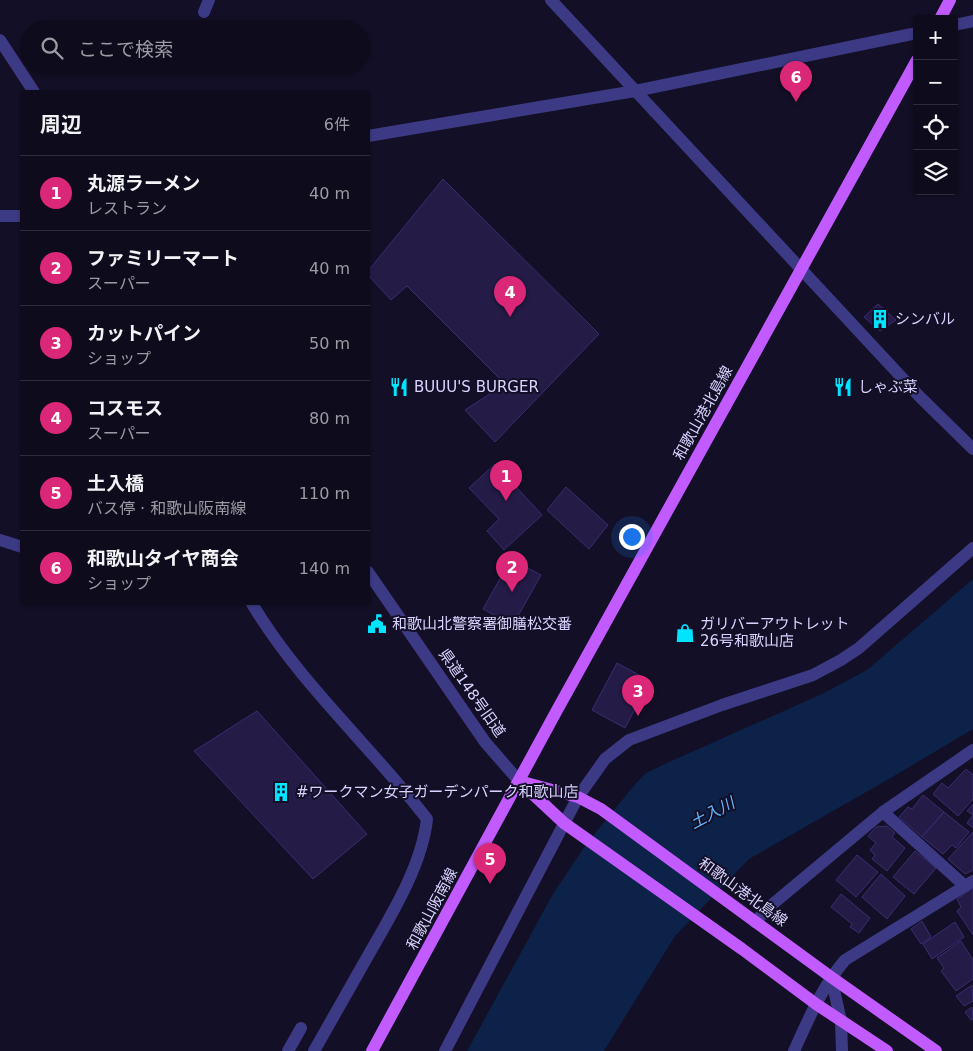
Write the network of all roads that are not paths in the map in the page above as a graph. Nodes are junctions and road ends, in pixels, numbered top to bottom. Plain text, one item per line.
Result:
1 (209, 0) edge
2 (551, 0) edge
3 (950, 0) edge
4 (204, 12) dead end
5 (942, 15) edge
6 (973, 21) edge
7 (958, 24) edge
8 (913, 34) edge
9 (0, 40) edge
10 (913, 67) edge
11 (20, 71) edge
12 (23, 75) edge
13 (33, 90) edge
14 (635, 91) junction
15 (370, 136) edge
16 (0, 216) edge
17 (20, 216) edge
18 (801, 270) junction
19 (973, 448) edge
20 (0, 540) edge
21 (20, 546) edge
22 (973, 548) edge
23 (370, 575) edge
24 (253, 605) edge
25 (970, 756) edge
26 (520, 781) junction
27 (578, 796) junction
28 (883, 812) junction
29 (564, 823) junction
30 (969, 883) edge
31 (755, 922) junction
32 (831, 977) junction
33 (816, 1004) junction
34 (841, 1021) junction
35 (301, 1028) dead end
36 (288, 1051) edge
37 (314, 1051) edge
38 (372, 1051) edge
39 (445, 1051) edge
40 (794, 1051) edge
41 (842, 1051) edge
42 (887, 1051) edge
43 (936, 1051) edge

1 - 4 street
2 - 14 street
3 - 5 main road
6 - 7 street
8 - 14 street
9 - 11 street
10 - 18 main road, 和歌山港北島線
12 - 13 street
14 - 15 street
14 - 18 street
16 - 17 street
18 - 19 street
18 - 26 main road, 和歌山港北島線
20 - 21 street
22 - 27 street
23 - 26 street, 県道148号旧道
24 - 37 street
25 - 28 street
26 - 27 main road, 和歌山港北島線
26 - 29 main road
26 - 38 main road, 和歌山阪南線
27 - 29 street
27 - 31 main road, 和歌山港北島線
28 - 30 street
28 - 31 street
29 - 33 main road
29 - 39 street
30 - 32 street
31 - 32 main road, 和歌山港北島線
32 - 33 street
32 - 34 street
32 - 43 main road, 和歌山港北島線
33 - 34 main road
33 - 40 street
34 - 41 street
34 - 42 main road
35 - 36 street

